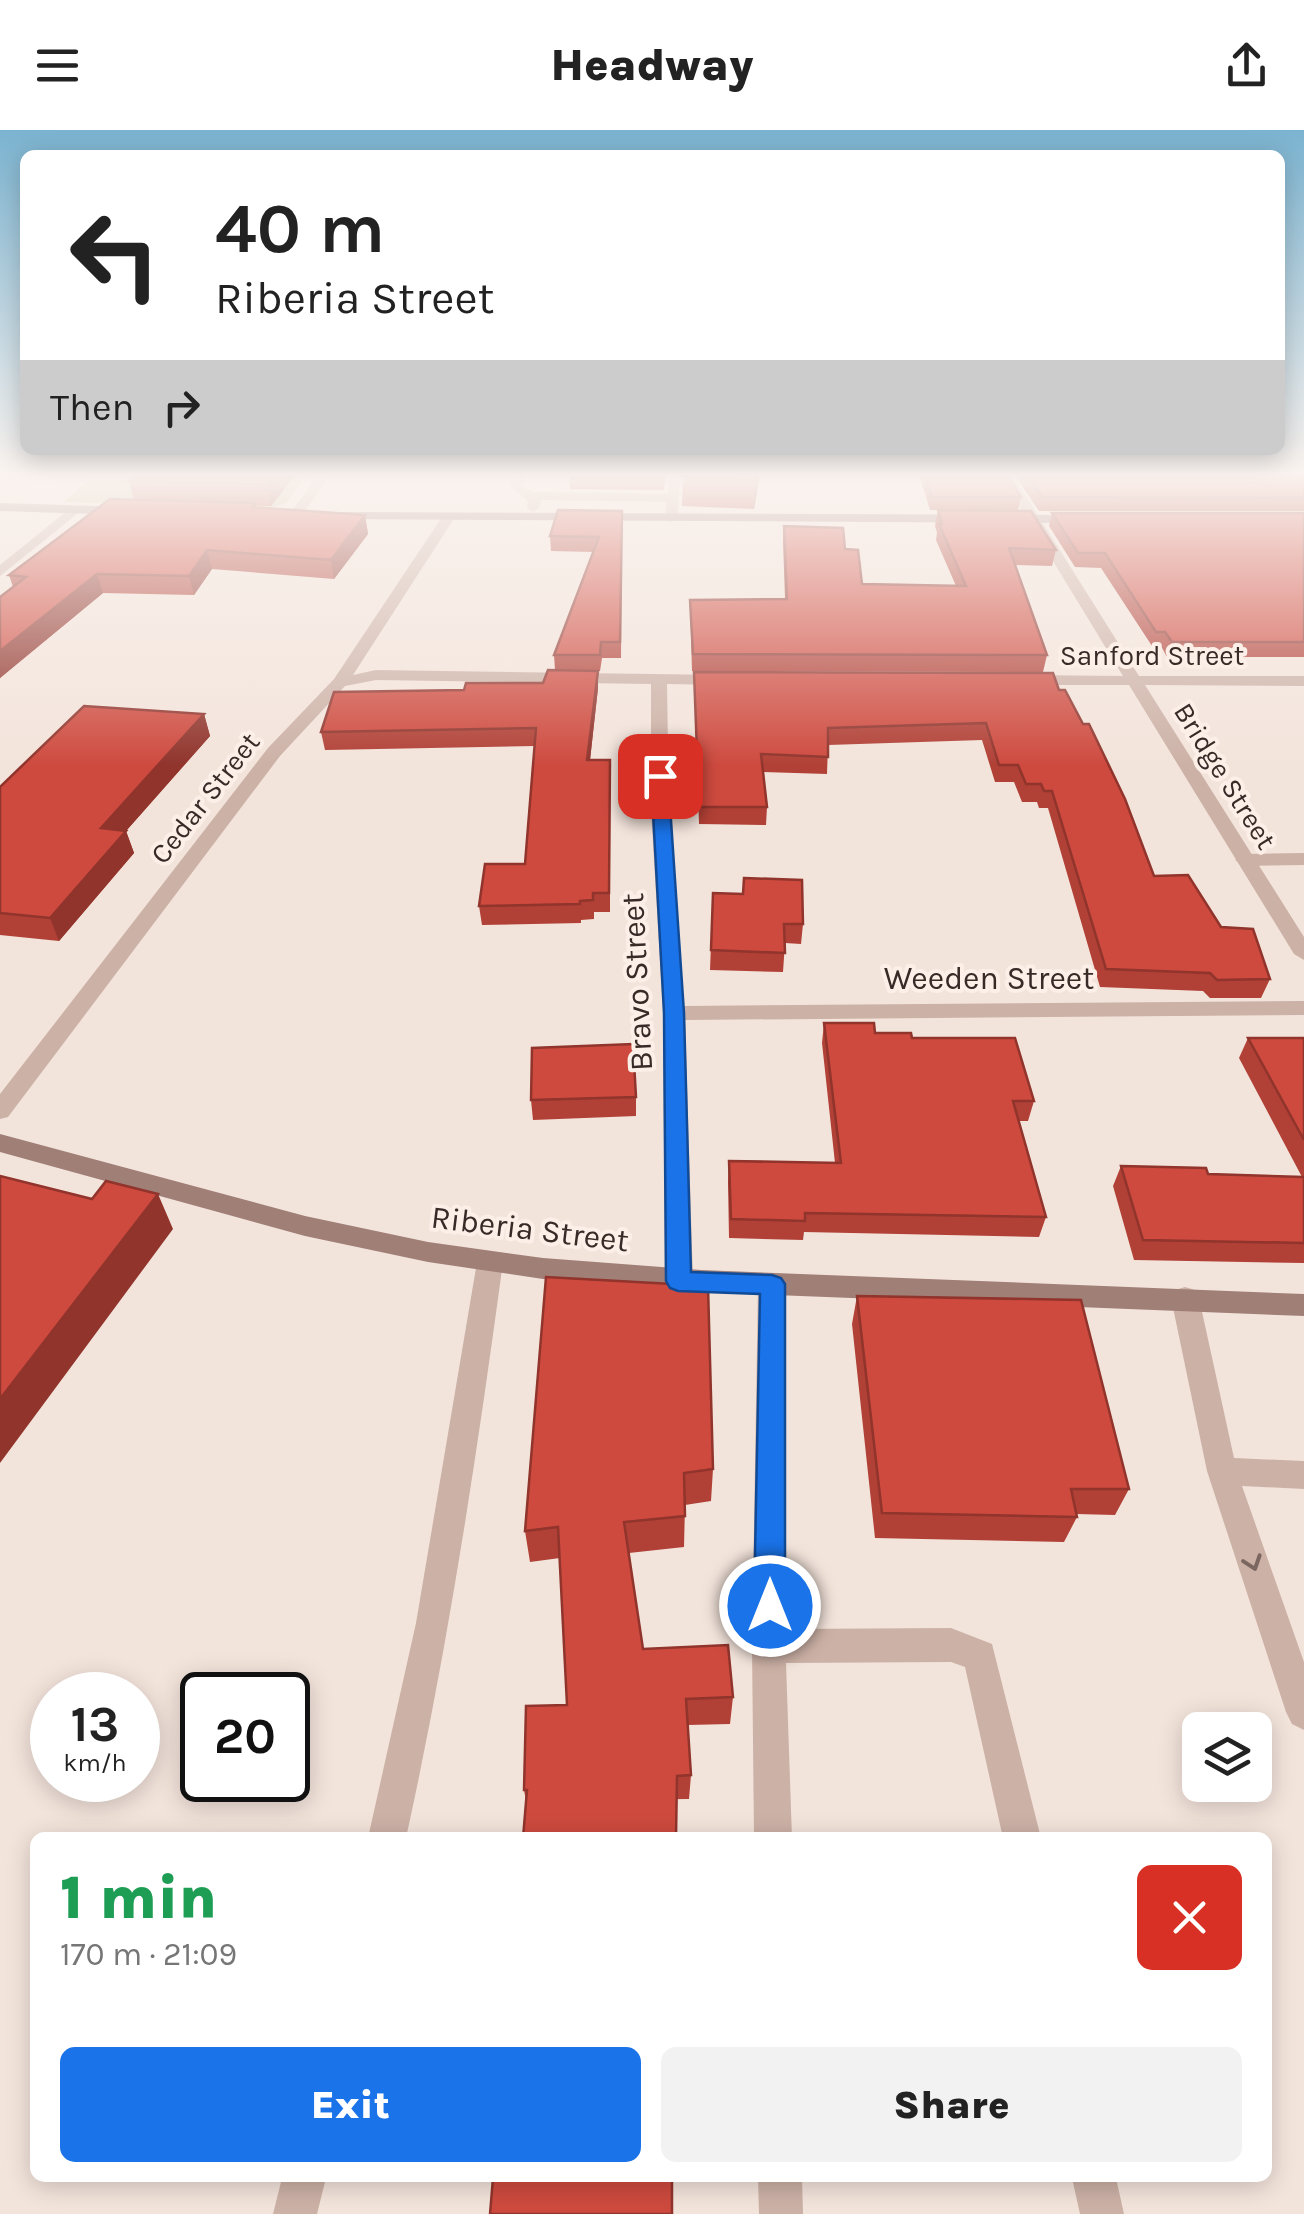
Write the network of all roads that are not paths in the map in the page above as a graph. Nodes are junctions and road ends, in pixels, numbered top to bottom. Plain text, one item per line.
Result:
1 (413, 571) edge
2 (1065, 571) edge
3 (660, 680) junction
4 (738, 680) edge
5 (1014, 680) edge
6 (1132, 680) junction
7 (1304, 680) edge
8 (340, 682) junction
9 (1304, 859) edge
10 (1245, 860) junction
11 (1304, 954) edge
12 (1304, 1008) edge
13 (674, 1013) junction
14 (0, 1111) edge
15 (0, 1143) edge
16 (490, 1262) junction
17 (678, 1281) junction
18 (772, 1284) junction
19 (1186, 1298) junction
20 (1304, 1305) edge
21 (1222, 1470) junction
22 (1304, 1475) edge
23 (769, 1646) junction
24 (1304, 1712) edge
25 (388, 1832) edge
26 (773, 1832) edge
27 (1021, 1832) edge
28 (303, 2182) edge
29 (780, 2182) edge
30 (1095, 2182) edge
31 (295, 2214) edge
32 (781, 2214) edge
33 (1102, 2214) edge

1 - 8 street, Cedar Street
2 - 6 street, Bridge Street
3 - 4 street
3 - 8 street
3 - 13 street, Bravo Street
5 - 6 street, Sanford Street
6 - 7 street, Sanford Street
6 - 10 street, Bridge Street
8 - 14 street, Cedar Street
9 - 10 street
10 - 11 street, Bridge Street
12 - 13 street, Weeden Street
13 - 17 street, Bravo Street
15 - 16 street, Riberia Street
16 - 17 street, Riberia Street
16 - 25 street
17 - 18 street, Riberia Street
18 - 19 street, Riberia Street
18 - 23 street
19 - 20 street, Riberia Street
19 - 21 street
21 - 22 street
21 -> 24 street
23 - 26 street
23 - 27 street
28 - 31 street
29 - 32 street
30 - 33 street

